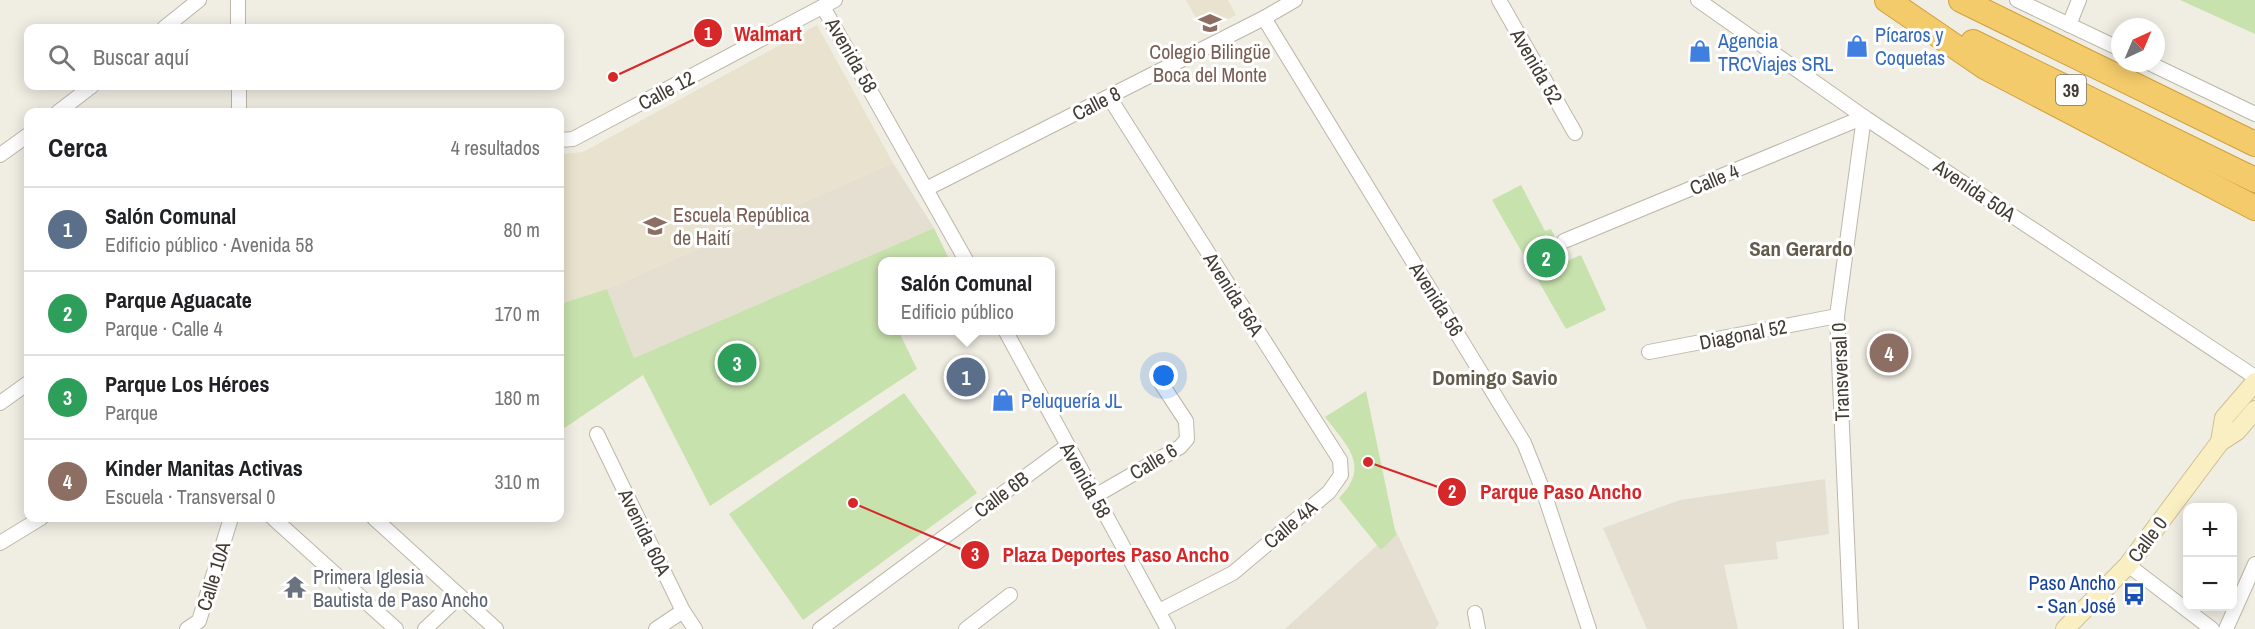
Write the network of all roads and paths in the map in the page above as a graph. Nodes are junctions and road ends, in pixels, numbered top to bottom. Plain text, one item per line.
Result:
1 (199, 0) edge
2 (238, 0) edge
3 (1295, 0) edge
4 (1499, 0) edge
5 (1698, 0) edge
6 (1887, 0) edge
7 (1961, 0) edge
8 (1975, 0) edge
9 (2018, 0) edge
10 (2079, 0) edge
11 (829, 3) edge
12 (1264, 18) junction
13 (169, 24) edge
14 (238, 24) edge
15 (2069, 24) junction
16 (2111, 45) edge
17 (2111, 59) edge
18 (2165, 71) edge
19 (2139, 72) edge
20 (87, 90) edge
21 (239, 90) edge
22 (1109, 97) junction
23 (63, 108) edge
24 (239, 108) edge
25 (2255, 114) edge
26 (1864, 117) junction
27 (2255, 128) edge
28 (1575, 133) dead end
29 (24, 138) edge
30 (564, 140) edge
31 (2255, 144) edge
32 (0, 155) edge
33 (2255, 180) edge
34 (928, 188) junction
35 (2255, 208) edge
36 (1564, 241) dead end
37 (966, 257) edge
38 (1837, 316) junction
39 (1008, 335) edge
40 (1649, 352) dead end
41 (2255, 377) edge
42 (2255, 382) edge
43 (1161, 383) dead end
44 (24, 386) edge
45 (0, 403) edge
46 (2255, 410) edge
47 (597, 434) dead end
48 (2220, 442) junction
49 (1067, 446) junction
50 (1329, 492) joint
51 (1095, 496) junction
52 (34, 522) edge
53 (230, 522) edge
54 (277, 522) edge
55 (378, 522) edge
56 (0, 543) edge
57 (2255, 564) edge
58 (2128, 565) junction
59 (1010, 595) dead end
60 (460, 596) junction
61 (1159, 610) junction
62 (683, 611) junction
63 (1475, 614) dead end
64 (187, 629) edge
65 (396, 629) edge
66 (425, 629) edge
67 (496, 629) edge
68 (656, 629) edge
69 (694, 629) edge
70 (820, 629) edge
71 (966, 629) edge
72 (1168, 629) edge
73 (1478, 629) edge
74 (1589, 629) edge
75 (1851, 629) edge
76 (2065, 629) edge
77 (2212, 629) edge
78 (2226, 629) edge

1 - 13 street
2 - 14 street
3 - 12 street, Calle 8
4 - 28 street, Avenida 52
5 - 26 street, Avenida 50A
6 - 33 highway, 39
6 - 35 highway
7 - 31 highway, 39
8 - 17 highway
9 - 15 street
10 - 15 street
11 - 30 street, Calle 12
11 - 34 street, Avenida 58
12 - 22 street, Calle 8
12 - 74 street, Avenida 56
15 - 16 street
18 - 25 street
19 - 27 highway
20 - 23 street
21 - 24 street
22 - 34 street, Calle 8
22 - 50 street, Avenida 56A
26 - 36 street, Calle 4
26 - 38 street, Transversal 0
26 - 41 street, Avenida 50A
29 - 32 street
34 - 37 street, Avenida 58
38 - 40 street, Diagonal 52
38 - 75 street, Transversal 0
39 - 49 street, Avenida 58
42 - 48 main road, Calle 0
43 - 51 street, Calle 6
44 - 45 street
46 - 48 main road, Calle 0
47 - 62 street, Avenida 60A
48 - 58 main road, Calle 0
49 - 51 street, Avenida 58
49 - 70 street, Calle 6B
50 - 61 street, Calle 4A
51 - 61 street, Avenida 58
52 - 56 street
53 - 64 street, Calle 10A
54 - 65 street
55 - 60 street
57 - 78 street
58 - 76 main road, Calle 0
58 - 77 street
59 - 71 street
60 - 66 street
60 - 67 street
61 - 72 street, Avenida 58
62 - 68 street
62 - 69 street, Avenida 60A
63 - 73 street

